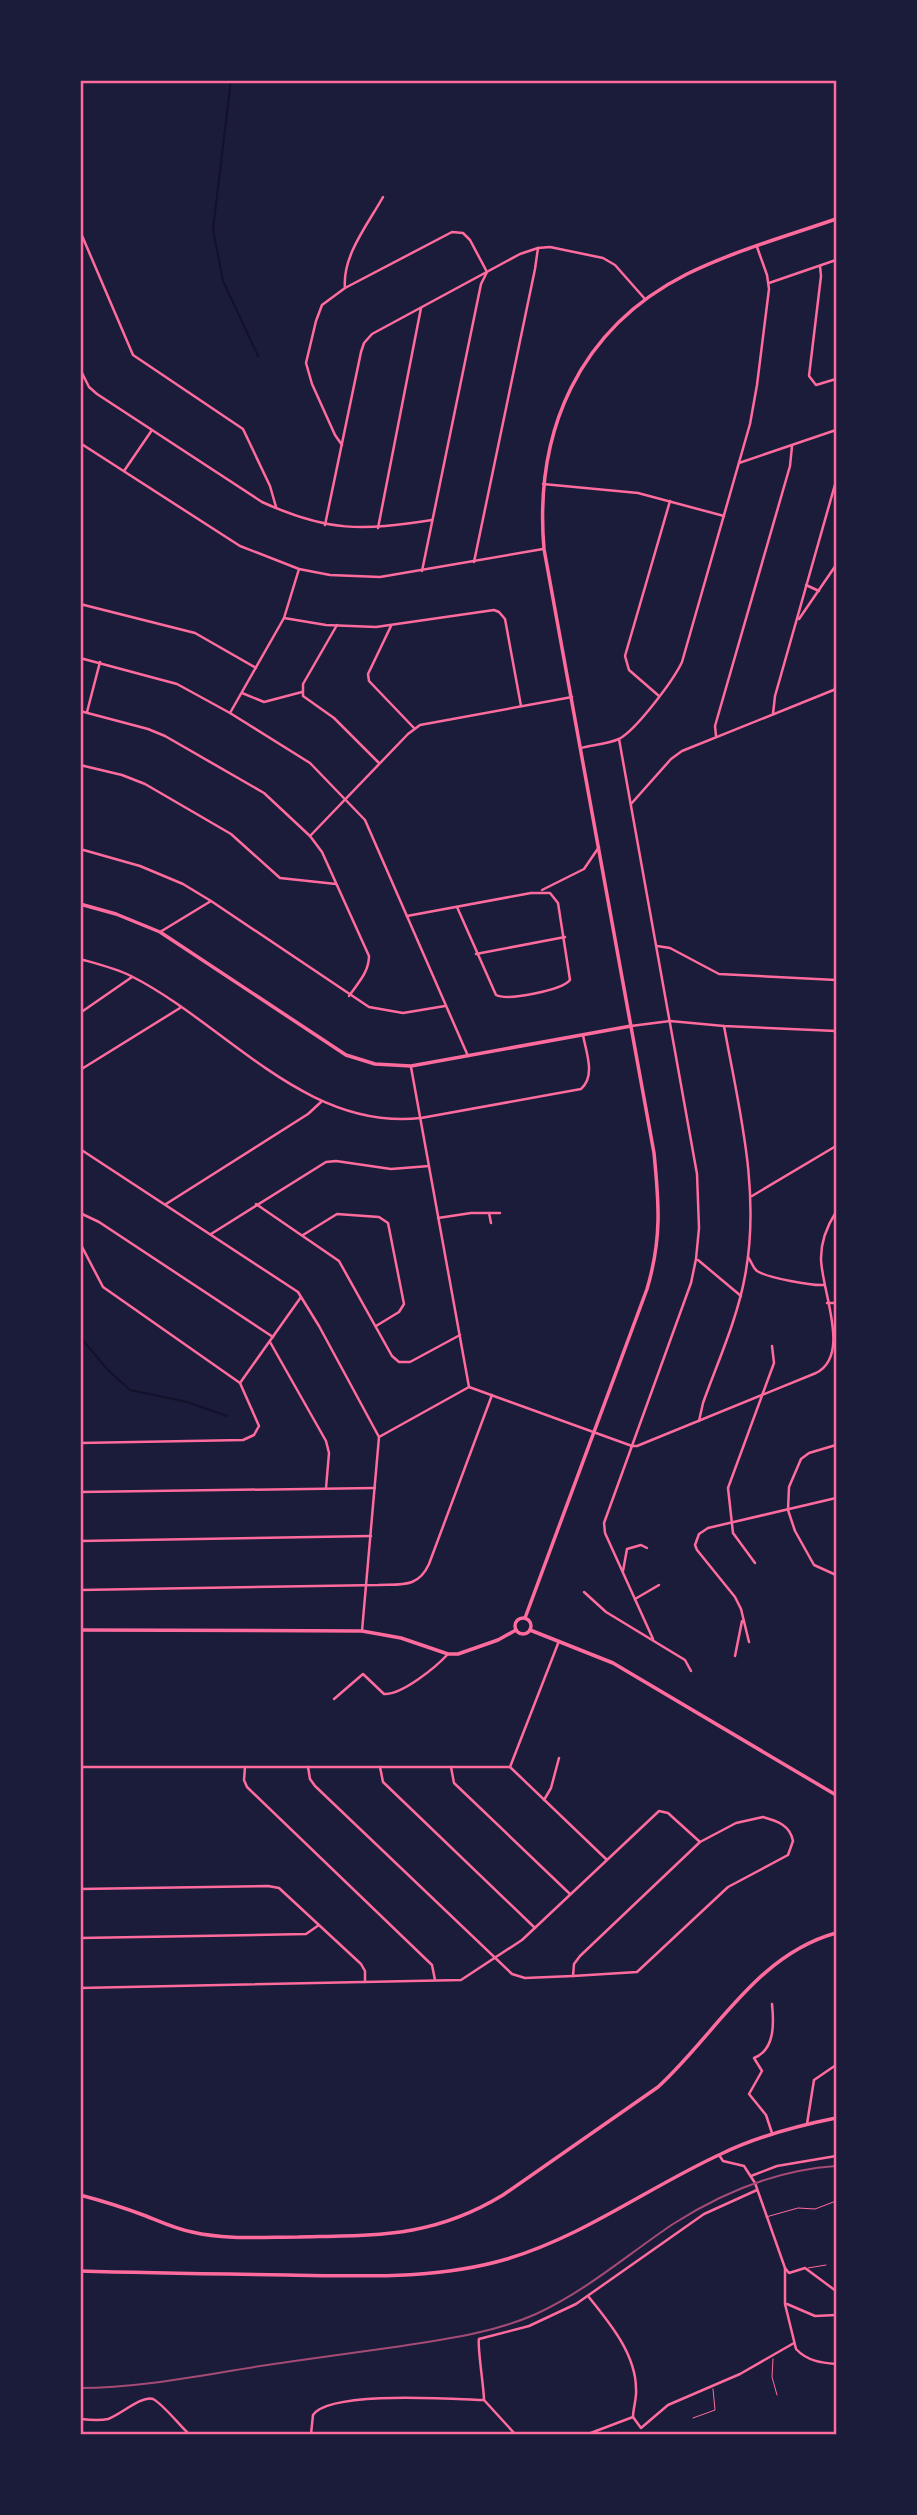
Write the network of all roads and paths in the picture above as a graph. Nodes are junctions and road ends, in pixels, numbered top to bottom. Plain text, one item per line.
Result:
1 (383, 197) dead end
2 (836, 219) edge
3 (80, 231) edge
4 (757, 247) junction
5 (538, 248) junction
6 (836, 260) edge
7 (820, 266) junction
8 (486, 272) junction
9 (769, 283) junction
10 (345, 288) junction
11 (645, 300) junction
12 (421, 307) junction
13 (80, 369) edge
14 (836, 379) edge
15 (152, 430) junction
16 (836, 430) edge
17 (80, 443) edge
18 (342, 445) junction
19 (792, 446) junction
20 (739, 463) junction
21 (124, 471) junction
22 (836, 481) edge
23 (543, 484) junction
24 (670, 501) junction
25 (276, 509) junction
26 (724, 516) junction
27 (432, 520) junction
28 (325, 525) junction
29 (378, 528) junction
30 (544, 549) junction
31 (474, 562) junction
32 (836, 565) edge
33 (299, 569) junction
34 (422, 571) junction
35 (806, 585) junction
36 (819, 591) junction
37 (80, 604) edge
38 (284, 618) junction
39 (797, 622) junction
40 (337, 625) junction
41 (391, 626) junction
42 (80, 658) edge
43 (100, 663) junction
44 (256, 668) junction
45 (836, 668) edge
46 (836, 689) edge
47 (242, 692) junction
48 (302, 692) junction
49 (659, 696) junction
50 (572, 697) junction
51 (521, 706) junction
52 (80, 711) edge
53 (86, 712) junction
54 (230, 713) junction
55 (773, 714) junction
56 (414, 728) junction
57 (716, 736) junction
58 (619, 739) junction
59 (581, 748) junction
60 (379, 763) junction
61 (80, 765) edge
62 (345, 797) junction
63 (631, 804) junction
64 (310, 836) junction
65 (598, 847) junction
66 (80, 849) edge
67 (336, 884) junction
68 (539, 892) junction
69 (211, 901) junction
70 (80, 904) edge
71 (457, 907) junction
72 (407, 916) junction
73 (160, 932) junction
74 (565, 937) junction
75 (657, 946) junction
76 (476, 954) junction
77 (80, 959) edge
78 (132, 977) junction
79 (836, 980) edge
80 (349, 996) junction
81 (446, 1006) junction
82 (180, 1008) junction
83 (80, 1013) edge
84 (670, 1021) junction
85 (724, 1026) junction
86 (631, 1027) junction
87 (836, 1031) edge
88 (583, 1035) junction
89 (468, 1056) junction
90 (411, 1066) junction
91 (80, 1070) edge
92 (321, 1102) junction
93 (421, 1118) junction
94 (836, 1146) edge
95 (80, 1149) edge
96 (429, 1166) junction
97 (752, 1196) junction
98 (256, 1204) junction
99 (166, 1205) junction
100 (836, 1212) edge
101 (80, 1213) edge
102 (489, 1213) junction
103 (500, 1213) dead end
104 (438, 1218) junction
105 (491, 1223) dead end
106 (211, 1234) junction
107 (303, 1234) junction
108 (80, 1243) edge
109 (747, 1257) junction
110 (696, 1259) junction
111 (824, 1285) junction
112 (301, 1296) junction
113 (741, 1296) junction
114 (827, 1303) junction
115 (836, 1303) edge
116 (376, 1326) junction
117 (460, 1335) junction
118 (274, 1337) junction
119 (270, 1342) junction
120 (772, 1346) dead end
121 (240, 1383) junction
122 (469, 1387) junction
123 (492, 1395) junction
124 (763, 1395) junction
125 (699, 1421) junction
126 (595, 1433) junction
127 (379, 1437) junction
128 (80, 1443) edge
129 (836, 1445) edge
130 (632, 1446) junction
131 (326, 1488) junction
132 (375, 1488) junction
133 (80, 1492) edge
134 (836, 1498) edge
135 (788, 1510) junction
136 (731, 1521) junction
137 (371, 1536) junction
138 (80, 1541) edge
139 (647, 1548) dead end
140 (755, 1563) dead end
141 (622, 1571) junction
142 (836, 1575) edge
143 (659, 1585) dead end
144 (366, 1586) junction
145 (80, 1590) edge
146 (584, 1592) dead end
147 (635, 1599) junction
148 (525, 1618) junction
149 (743, 1618) junction
150 (80, 1630) edge
151 (516, 1630) junction
152 (530, 1630) junction
153 (362, 1631) junction
154 (653, 1640) junction
155 (559, 1641) junction
156 (749, 1642) dead end
157 (449, 1654) junction
158 (735, 1656) dead end
159 (691, 1671) dead end
160 (334, 1699) dead end
161 (559, 1758) dead end
162 (80, 1767) edge
163 (245, 1767) junction
164 (308, 1767) junction
165 (380, 1767) junction
166 (451, 1767) junction
167 (510, 1767) junction
168 (836, 1795) edge
169 (544, 1800) junction
170 (699, 1842) junction
171 (606, 1860) junction
172 (80, 1889) edge
173 (570, 1894) junction
174 (319, 1925) junction
175 (535, 1928) junction
176 (836, 1933) edge
177 (80, 1938) edge
178 (496, 1958) junction
179 (573, 1976) junction
180 (435, 1980) junction
181 (365, 1982) junction
182 (80, 1988) edge
183 (772, 2004) dead end
184 (836, 2064) edge
185 (836, 2118) edge
186 (807, 2124) junction
187 (772, 2133) junction
188 (718, 2155) junction
189 (836, 2156) edge
190 (751, 2176) junction
191 (757, 2190) junction
192 (80, 2195) edge
193 (836, 2201) edge
194 (766, 2217) junction
195 (826, 2265) dead end
196 (785, 2268) junction
197 (804, 2268) junction
198 (80, 2272) edge
199 (836, 2291) edge
200 (588, 2296) junction
201 (785, 2304) junction
202 (836, 2315) edge
203 (794, 2343) junction
204 (773, 2357) junction
205 (836, 2364) edge
206 (713, 2386) junction
207 (777, 2395) dead end
208 (484, 2400) junction
209 (633, 2417) junction
210 (693, 2418) dead end
211 (80, 2419) edge
212 (189, 2434) edge
213 (311, 2434) edge
214 (515, 2434) edge
215 (588, 2434) edge

1 - 10 street
2 - 4 street
3 - 25 street
4 - 9 street
4 - 11 street
5 - 8 street
5 - 11 street
5 - 31 street
6 - 7 street
7 - 9 street
7 - 14 street
8 - 10 street
8 - 12 street
8 - 27 street
9 - 20 street
10 - 18 street
11 - 23 street
12 - 18 street
12 - 29 street
13 - 15 street
15 - 21 street
15 - 25 street
16 - 19 street
17 - 21 street
18 - 28 street
19 - 20 street
19 - 57 street
20 - 26 street
21 - 33 street
22 - 35 street
23 - 24 street
23 - 30 street
24 - 26 street
24 - 49 street
25 - 28 street
26 - 49 street
27 - 29 street
27 - 34 street
28 - 29 street
30 - 31 street
30 - 50 street
31 - 34 street
32 - 36 street
33 - 34 street
33 - 38 street
35 - 36 street
35 - 39 street
36 - 39 street
37 - 44 street
38 - 40 street
38 - 44 street
39 - 55 street
40 - 41 street
40 - 48 street
41 - 51 street
41 - 56 street
42 - 43 street
43 - 53 street
43 - 54 street
44 - 47 street
45 - 46 street
46 - 55 street
47 - 48 street
47 - 54 street
48 - 60 street
49 - 58 street
50 - 51 street
50 - 59 street
51 - 56 street
52 - 53 street
53 - 64 street
54 - 62 street
55 - 57 street
56 - 60 street
57 - 63 street
58 - 59 street
58 - 63 street
59 - 65 street
60 - 62 street
61 - 67 street
62 - 64 street
62 - 72 street
63 - 75 street
64 - 67 street
65 - 68 street
65 - 86 street
66 - 69 street
67 - 80 street
68 - 71 street
68 - 74 street
69 - 73 street
69 - 80 street
70 - 73 street
71 - 72 street
71 - 76 street
72 - 81 street
73 - 90 street
74 - 76 street
74 - 76 street
75 - 79 street
75 - 84 street
77 - 78 street
78 - 82 street
78 - 83 street
80 - 81 street
81 - 89 street
82 - 91 street
82 - 92 street
84 - 85 street
84 - 86 street
84 - 110 street
85 - 87 street
85 - 97 street
86 - 88 street
86 - 126 street
88 - 89 street
88 - 93 street
89 - 90 street
90 - 93 street
92 - 93 street
92 - 99 street
93 - 96 street
94 - 97 street
95 - 99 street
96 - 98 street
96 - 104 street
97 - 109 street
98 - 106 street
98 - 107 street
99 - 106 street
100 - 111 street
101 - 118 street
102 - 103 street
102 - 104 street
102 - 105 street
104 - 117 street
106 - 112 street
107 - 116 street
107 - 116 street
108 - 121 street
109 - 111 street
109 - 113 street
110 - 113 street
110 - 130 street
111 - 114 street
112 - 118 street
112 - 127 street
113 - 125 street
114 - 115 street
114 - 124 street
116 - 117 street
117 - 122 street
118 - 119 street
119 - 121 street
119 - 131 street
120 - 124 street
121 - 128 street
122 - 123 street
122 - 127 street
123 - 126 street
123 - 144 street
124 - 125 street
124 - 136 street
125 - 130 street
126 - 130 street
126 - 148 street
127 - 132 street
129 - 135 street
130 - 141 street
131 - 132 street
131 - 133 street
132 - 137 street
134 - 135 street
135 - 136 street
135 - 142 street
136 - 140 street
136 - 149 street
137 - 138 street
137 - 144 street
139 - 141 street
141 - 147 street
143 - 147 street
144 - 145 street
144 - 153 street
146 - 154 street
147 - 154 street
148 - 151 street
148 - 152 street
149 - 156 street
149 - 158 street
150 - 153 street
151 - 152 street
151 - 157 street
152 - 155 street
153 - 157 street
154 - 159 street
155 - 167 street
155 - 168 street
157 - 160 street
161 - 169 street
162 - 163 street
163 - 164 street
163 - 180 street
164 - 165 street
164 - 178 street
165 - 166 street
165 - 175 street
166 - 167 street
166 - 173 street
167 - 169 street
169 - 171 street
170 - 171 street
170 - 179 street
170 - 179 street
171 - 173 street
172 - 174 street
173 - 175 street
174 - 177 street
174 - 181 street
175 - 178 street
176 - 192 street
178 - 179 street
178 - 180 street
180 - 181 street
181 - 182 street
183 - 187 street
184 - 186 street
185 - 186 street
186 - 187 street
187 - 188 street
188 - 190 street
188 - 198 street
189 - 190 street
190 - 191 street
191 - 194 street
191 - 200 street
193 - 194 lane
194 - 196 street
195 - 197 lane
196 - 197 street
196 - 201 street
197 - 199 street
200 - 208 street
200 - 209 street
201 - 202 street
201 - 203 street
203 - 204 street
203 - 205 street
204 - 206 street
204 - 207 lane
206 - 209 street
206 - 210 lane
208 - 213 street
208 - 214 street
209 - 215 street
211 - 212 street

